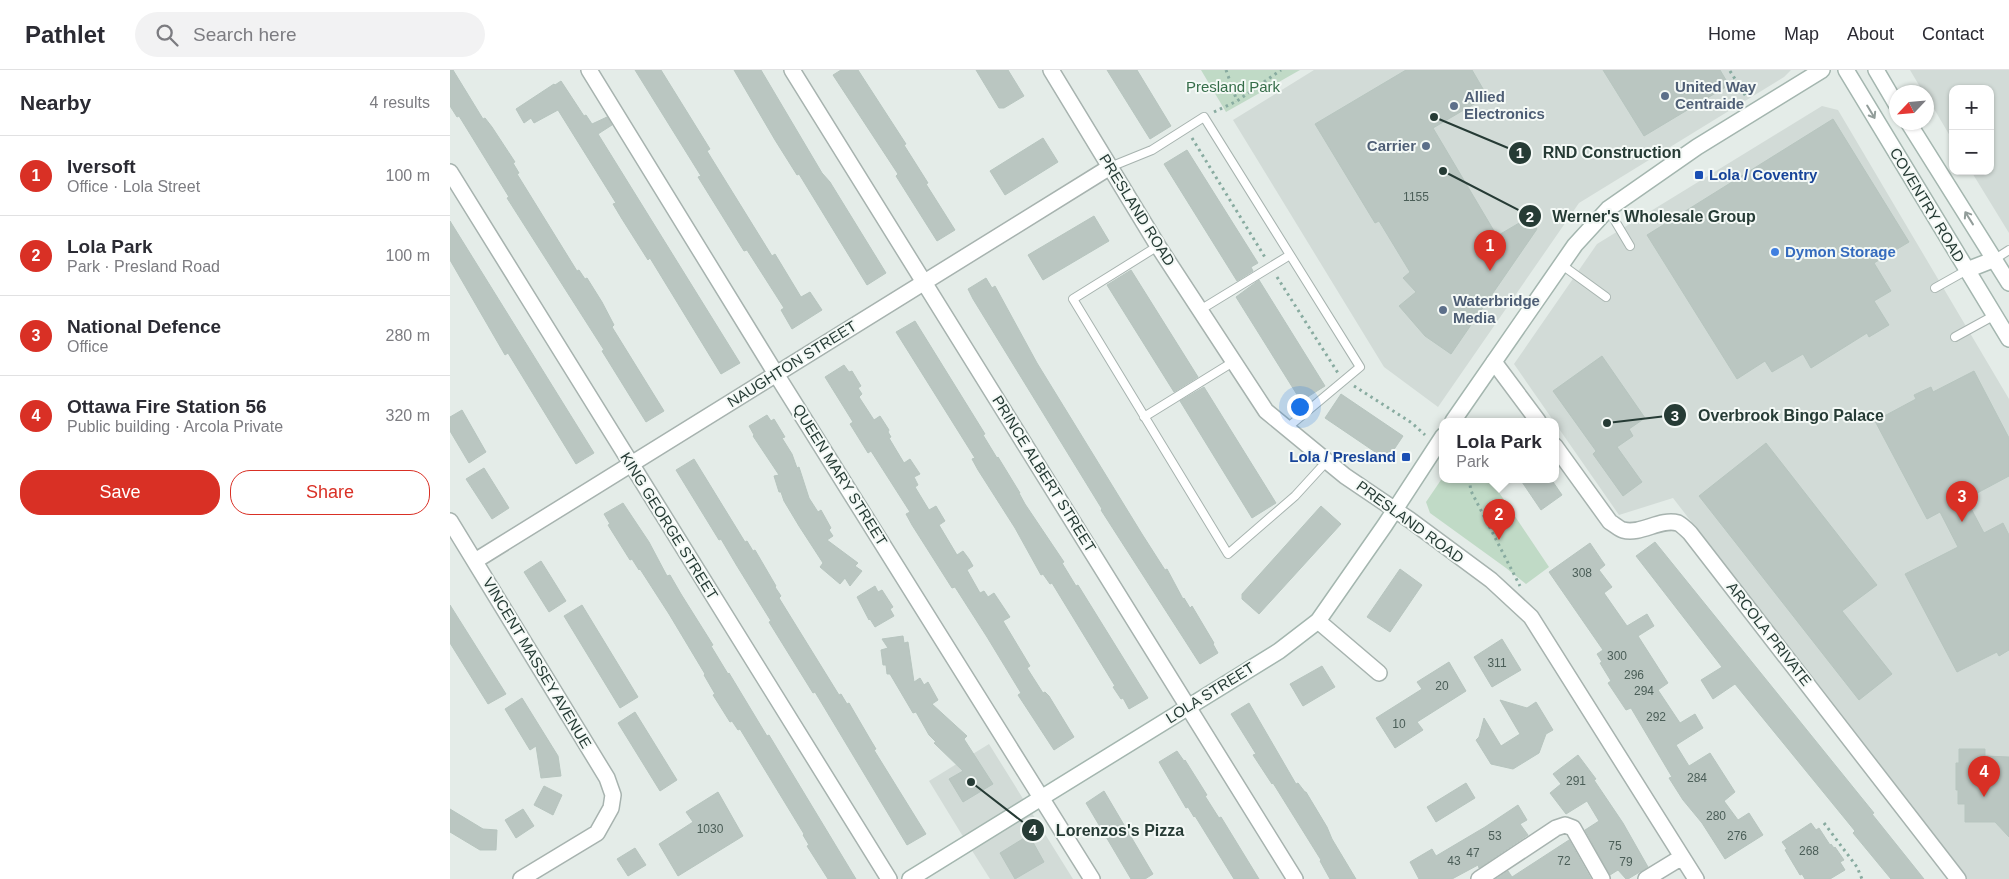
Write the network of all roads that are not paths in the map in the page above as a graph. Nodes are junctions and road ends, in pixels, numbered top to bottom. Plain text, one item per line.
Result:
1 (590, 70) edge
2 (792, 70) edge
3 (1051, 70) edge
4 (1822, 70) edge
5 (1846, 70) edge
6 (1876, 70) edge
7 (1889, 92) edge
8 (1913, 130) edge
9 (1110, 167) junction
10 (450, 172) edge
11 (1608, 208) junction
12 (1158, 246) junction
13 (1630, 246) dead end
14 (2009, 250) edge
15 (1290, 255) junction
16 (1995, 259) junction
17 (1562, 265) junction
18 (1967, 270) junction
19 (924, 281) junction
20 (2009, 283) edge
21 (1935, 288) dead end
22 (1606, 297) dead end
23 (1200, 310) junction
24 (1995, 314) junction
25 (1955, 337) dead end
26 (2009, 339) edge
27 (1233, 362) junction
28 (1494, 362) junction
29 (776, 374) junction
30 (1144, 417) junction
31 (1455, 418) edge
32 (1536, 418) edge
33 (1287, 428) junction
34 (1439, 442) edge
35 (1559, 452) edge
36 (1327, 461) junction
37 (630, 464) junction
38 (1395, 509) junction
39 (450, 521) edge
40 (474, 561) junction
41 (1318, 621) junction
42 (1379, 672) dead end
43 (1188, 706) junction
44 (1040, 797) junction
45 (1682, 857) junction
46 (521, 879) edge
47 (888, 879) edge
48 (910, 879) edge
49 (1092, 879) edge
50 (1295, 879) edge
51 (1479, 879) edge
52 (1602, 879) edge
53 (1646, 879) edge
54 (1696, 879) edge
55 (1958, 879) edge

1 - 29 street, QUEEN MARY STREET
2 - 19 street, PRINCE ALBERT STREET
3 - 9 street, PRESLAND ROAD
4 - 11 street
5 -> 18 street, COVENTRY ROAD
6 - 7 street
16 -> 8 street, COVENTRY ROAD
9 - 12 street, PRESLAND ROAD
9 - 15 lane
9 - 19 street, NAUGHTON STREET
10 - 37 street, KING GEORGE STREET
11 - 13 lane
11 - 17 street
12 - 23 street, PRESLAND ROAD
12 - 30 lane
14 - 16 lane
15 - 23 lane
15 - 33 lane
16 - 18 street
16 - 20 street, COVENTRY ROAD
17 - 22 lane
17 - 28 street
18 - 21 lane
18 - 24 street, COVENTRY ROAD
19 - 29 street, NAUGHTON STREET
19 - 43 street, PRINCE ALBERT STREET
23 - 27 street, PRESLAND ROAD
24 - 25 lane
24 - 26 street, COVENTRY ROAD
27 - 30 lane
27 - 33 street, PRESLAND ROAD
28 - 31 street
28 - 32 street
29 - 37 street, NAUGHTON STREET
29 - 44 street, QUEEN MARY STREET
30 - 36 lane
33 - 36 street, PRESLAND ROAD
34 - 38 street, LOLA STREET
35 - 55 street, ARCOLA PRIVATE
36 - 38 street, PRESLAND ROAD
37 - 40 street, NAUGHTON STREET
37 - 47 street, KING GEORGE STREET
38 - 41 street, LOLA STREET
38 - 45 street, PRESLAND ROAD
39 - 40 street, VINCENT MASSEY AVENUE
40 - 46 street, VINCENT MASSEY AVENUE
41 - 42 street
41 - 43 street, LOLA STREET
43 - 44 street, LOLA STREET
43 - 50 street, PRINCE ALBERT STREET
44 - 48 street, LOLA STREET
44 - 49 street, QUEEN MARY STREET
45 - 53 street
45 - 54 street, PRESLAND ROAD
51 - 52 street

